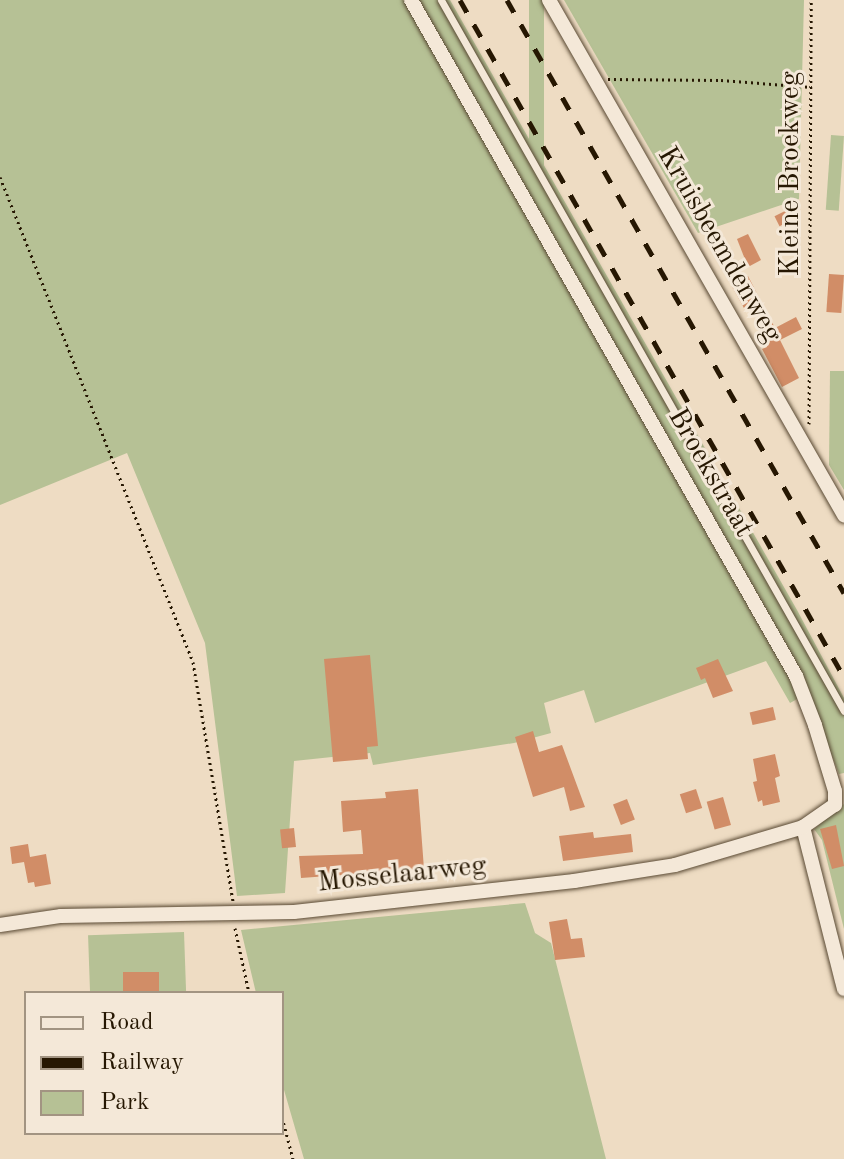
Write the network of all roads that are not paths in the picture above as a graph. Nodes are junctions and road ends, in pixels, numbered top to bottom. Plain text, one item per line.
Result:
1 (411, 0) edge
2 (441, 0) edge
3 (549, 0) edge
4 (844, 515) edge
5 (844, 711) edge
6 (840, 801) edge
7 (803, 827) junction
8 (0, 925) edge
9 (844, 989) edge

1 - 6 street, Broekstraat
2 - 5 lane
3 - 4 street, Kruisbeemdenweg
6 - 7 street, Broekstraat
7 - 8 street, Mosselaarweg
7 - 9 street

